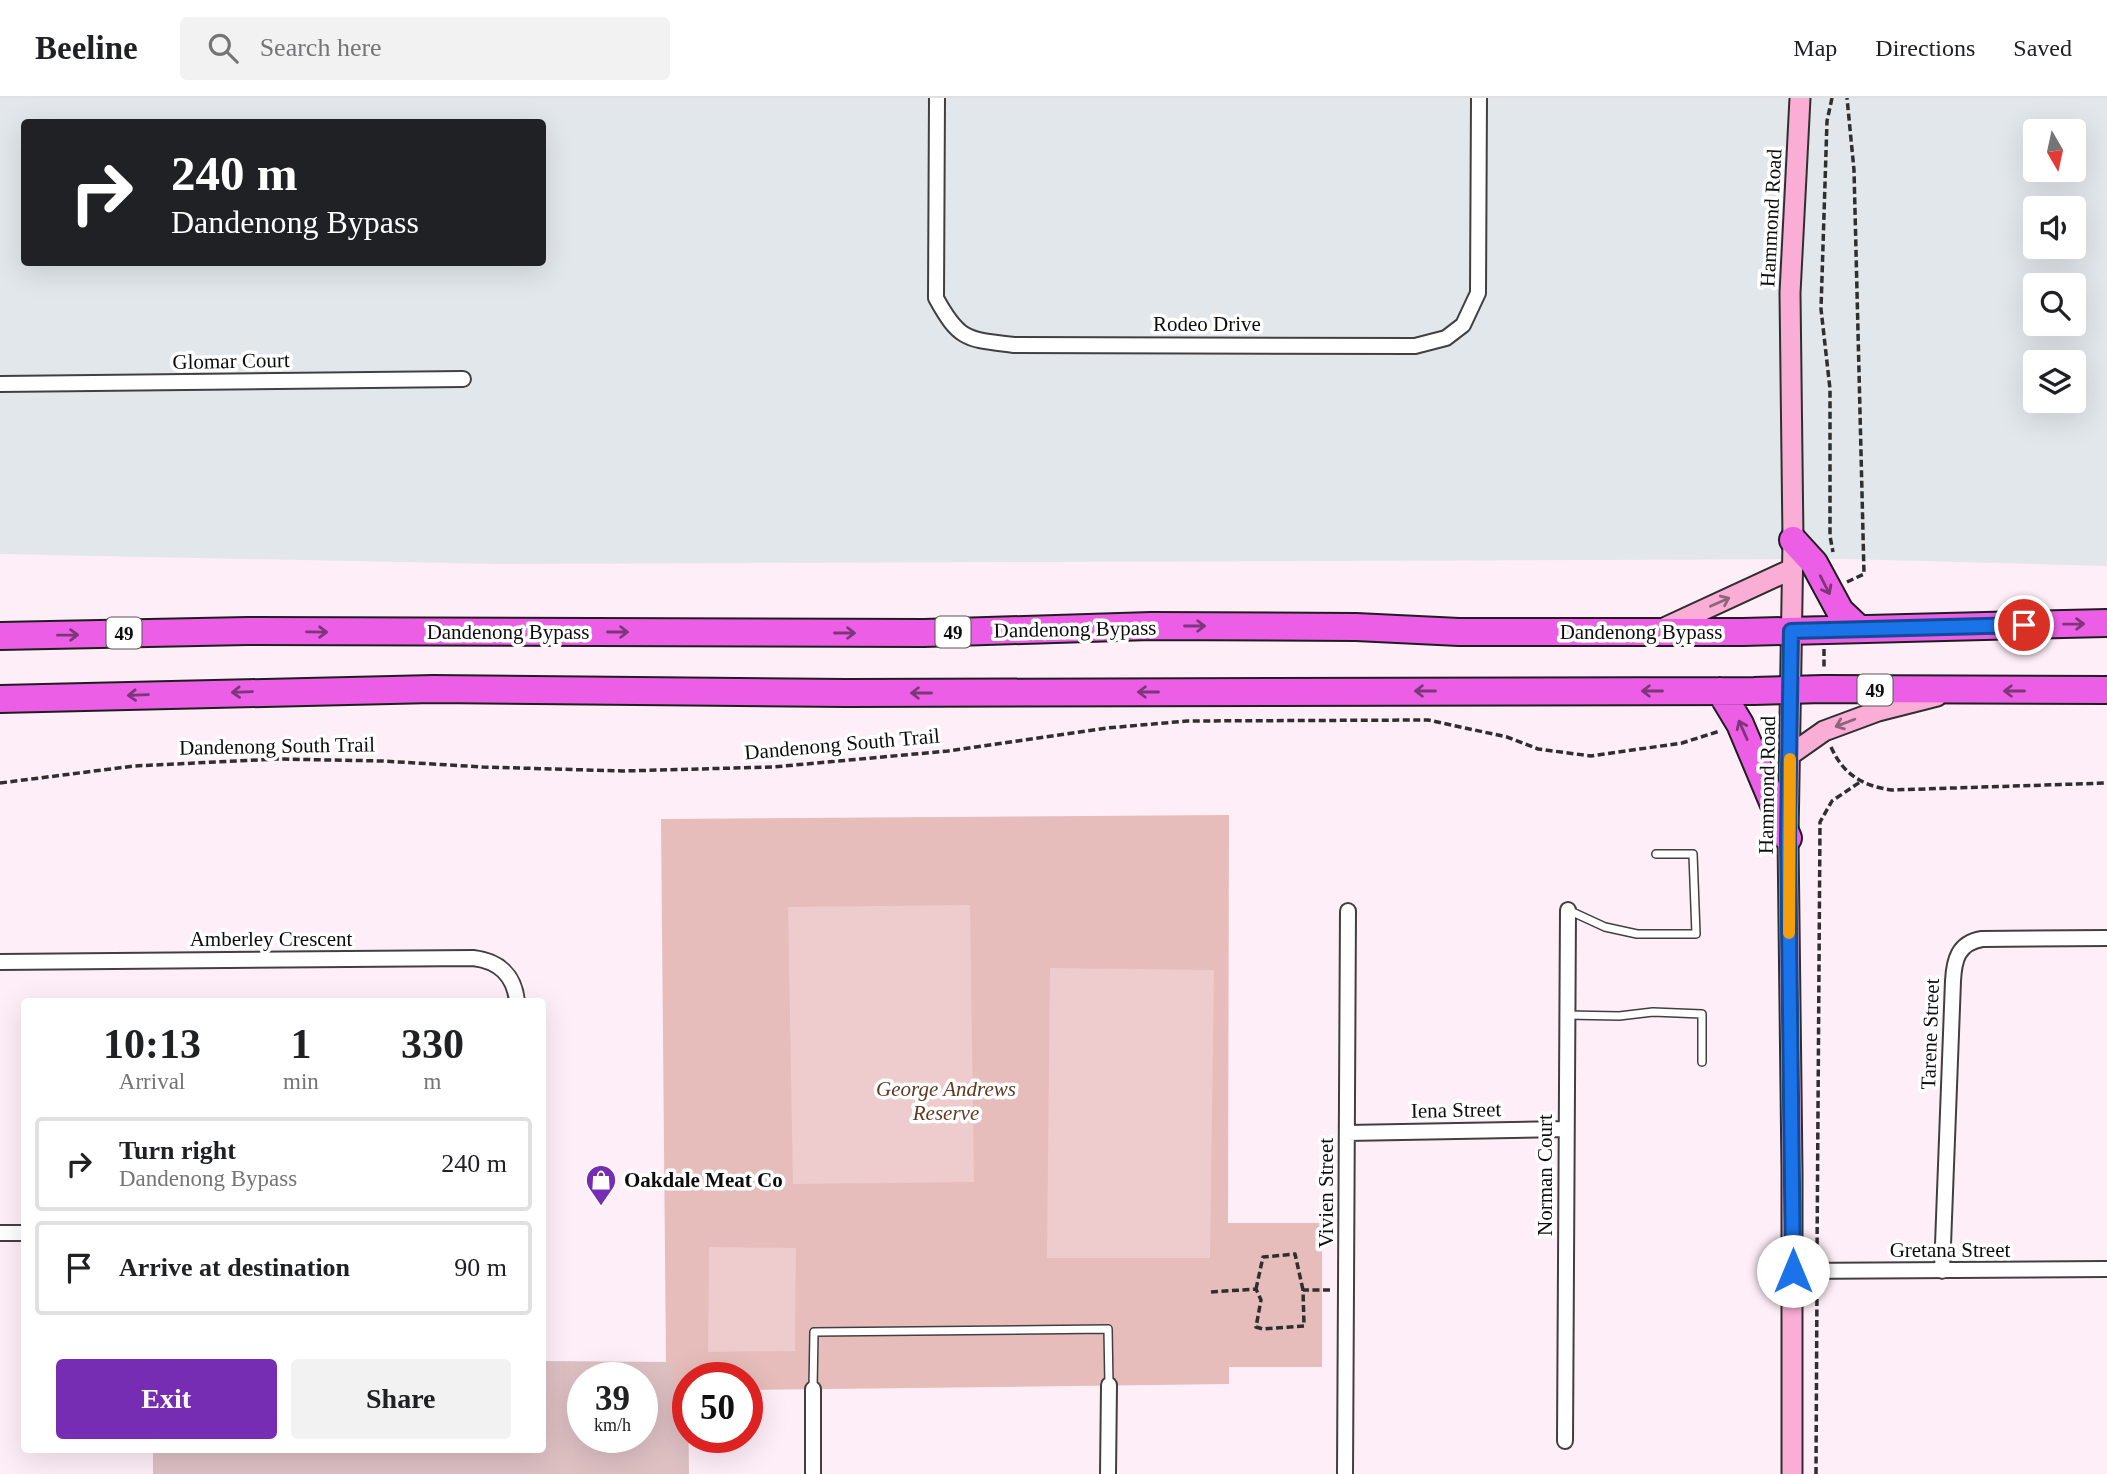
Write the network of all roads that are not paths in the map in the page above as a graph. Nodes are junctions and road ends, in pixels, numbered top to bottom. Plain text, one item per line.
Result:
1 (937, 98) edge
2 (1479, 98) edge
3 (1800, 98) edge
4 (463, 379) dead end
5 (0, 384) edge
6 (1793, 540) junction
7 (1792, 569) junction
8 (2107, 623) edge
9 (1859, 629) junction
10 (1658, 631) junction
11 (1791, 631) junction
12 (0, 636) edge
13 (1791, 690) junction
14 (2107, 690) edge
15 (1720, 691) junction
16 (1958, 691) junction
17 (0, 699) edge
18 (1790, 755) junction
19 (1788, 838) junction
20 (1656, 854) dead end
21 (1568, 910) joint
22 (1348, 911) dead end
23 (2107, 938) edge
24 (0, 962) edge
25 (516, 998) edge
26 (1567, 1015) junction
27 (1702, 1062) dead end
28 (1566, 1129) junction
29 (1347, 1133) junction
30 (0, 1233) edge
31 (21, 1233) edge
32 (2107, 1269) edge
33 (1793, 1271) junction
34 (1942, 1271) junction
35 (1109, 1385) joint
36 (813, 1389) joint
37 (1565, 1441) dead end
38 (813, 1474) edge
39 (1108, 1474) edge
40 (1345, 1474) edge
41 (1792, 1474) edge

1 - 2 street, Rodeo Drive
3 - 6 main road, Hammond Road
4 - 5 street, Glomar Court
6 - 7 main road, Hammond Road
6 -> 9 highway
10 -> 7 main road
7 - 11 main road, Hammond Road
9 -> 8 highway, Dandenong Bypass / 49
9 - 11 highway, Dandenong Bypass / 49
10 - 11 highway, Dandenong Bypass / 49
12 -> 10 highway, Dandenong Bypass / 49
11 - 13 main road, Hammond Road
13 - 15 highway, 49
13 - 16 highway, 49
13 - 18 main road, Hammond Road
14 -> 16 highway, 49
15 -> 17 highway, 49
19 -> 15 highway
16 -> 18 main road
18 - 19 main road, Hammond Road
19 - 33 main road, Hammond Road
20 - 21 lane
21 - 26 street, Norman Court
22 - 29 street, Vivien Street
23 - 34 street, Tarene Street
24 - 25 street, Amberley Crescent
26 - 27 lane
26 - 28 street, Norman Court
28 - 29 street, Iena Street
28 - 37 street, Norman Court
29 - 40 street, Vivien Street
30 - 31 street
32 - 34 street, Gretana Street
33 - 34 street, Gretana Street
33 - 41 main road, Hammond Road
35 - 36 lane
35 - 39 street
36 - 38 street

